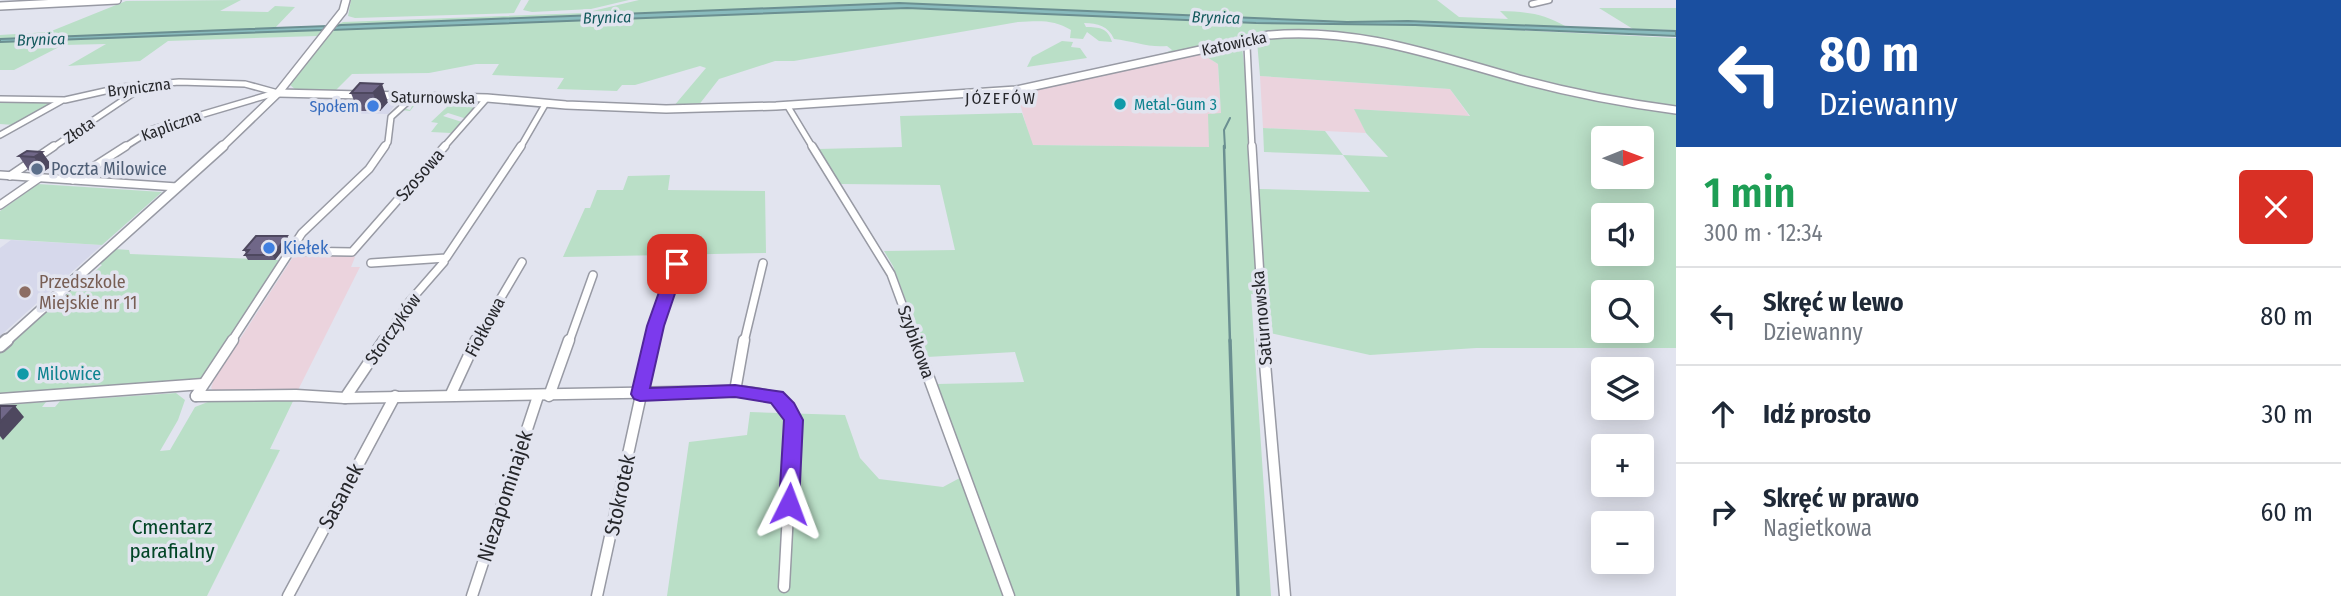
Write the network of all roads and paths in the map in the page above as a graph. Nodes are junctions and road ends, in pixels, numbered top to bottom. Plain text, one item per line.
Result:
1 (117, 0) edge
2 (346, 0) edge
3 (1549, 0) edge
4 (1532, 4) dead end
5 (0, 6) edge
6 (1242, 41) junction
7 (147, 84) junction
8 (278, 93) junction
9 (414, 96) junction
10 (487, 98) junction
11 (0, 99) edge
12 (64, 100) junction
13 (546, 103) junction
14 (787, 106) junction
15 (1676, 110) edge
16 (0, 135) edge
17 (0, 175) edge
18 (10, 176) junction
19 (39, 178) junction
20 (73, 180) junction
21 (177, 187) junction
22 (0, 205) edge
23 (290, 251) junction
24 (445, 260) junction
25 (523, 262) dead end
26 (371, 263) dead end
27 (763, 263) dead end
28 (677, 264) dead end
29 (593, 275) dead end
30 (0, 346) edge
31 (203, 384) junction
32 (735, 391) junction
33 (451, 394) junction
34 (640, 394) junction
35 (395, 396) junction
36 (544, 396) junction
37 (345, 398) junction
38 (0, 399) edge
39 (785, 587) dead end
40 (288, 596) edge
41 (472, 596) edge
42 (597, 596) edge
43 (1009, 596) edge
44 (1285, 596) edge

1 - 5 street
2 - 8 street
3 - 4 street
6 - 14 street, Katowicka
6 - 15 street, Katowicka
6 - 44 street, Saturnowska
7 - 8 street, Bryniczna
7 - 12 street, Bryniczna
7 - 18 street, Złota
8 - 9 street, Saturnowska
8 - 20 street, Kapliczna
8 - 21 street
9 - 10 street, Saturnowska
9 - 23 street
10 - 13 street, Saturnowska
10 - 23 street, Szosowa
11 - 12 street, Bryniczna
12 - 16 street
13 - 14 street, Saturnowska
13 - 24 street
14 - 43 street, Szybikowa
17 - 18 street
18 - 19 street
19 - 20 street
19 - 22 street
20 - 21 street
21 - 30 street
23 - 31 street
24 - 26 street
24 - 37 street, Storczyków
25 - 33 street, Fiołkowa
27 - 32 street
28 - 34 street, Stokrotek
29 - 36 street, Niezapominajek
31 - 37 street
31 - 38 street
32 - 34 street
32 - 39 street
33 - 35 street
33 - 36 street
34 - 36 street
34 - 42 street, Stokrotek
35 - 37 street
35 - 40 street, Sasanek
36 - 41 street, Niezapominajek

